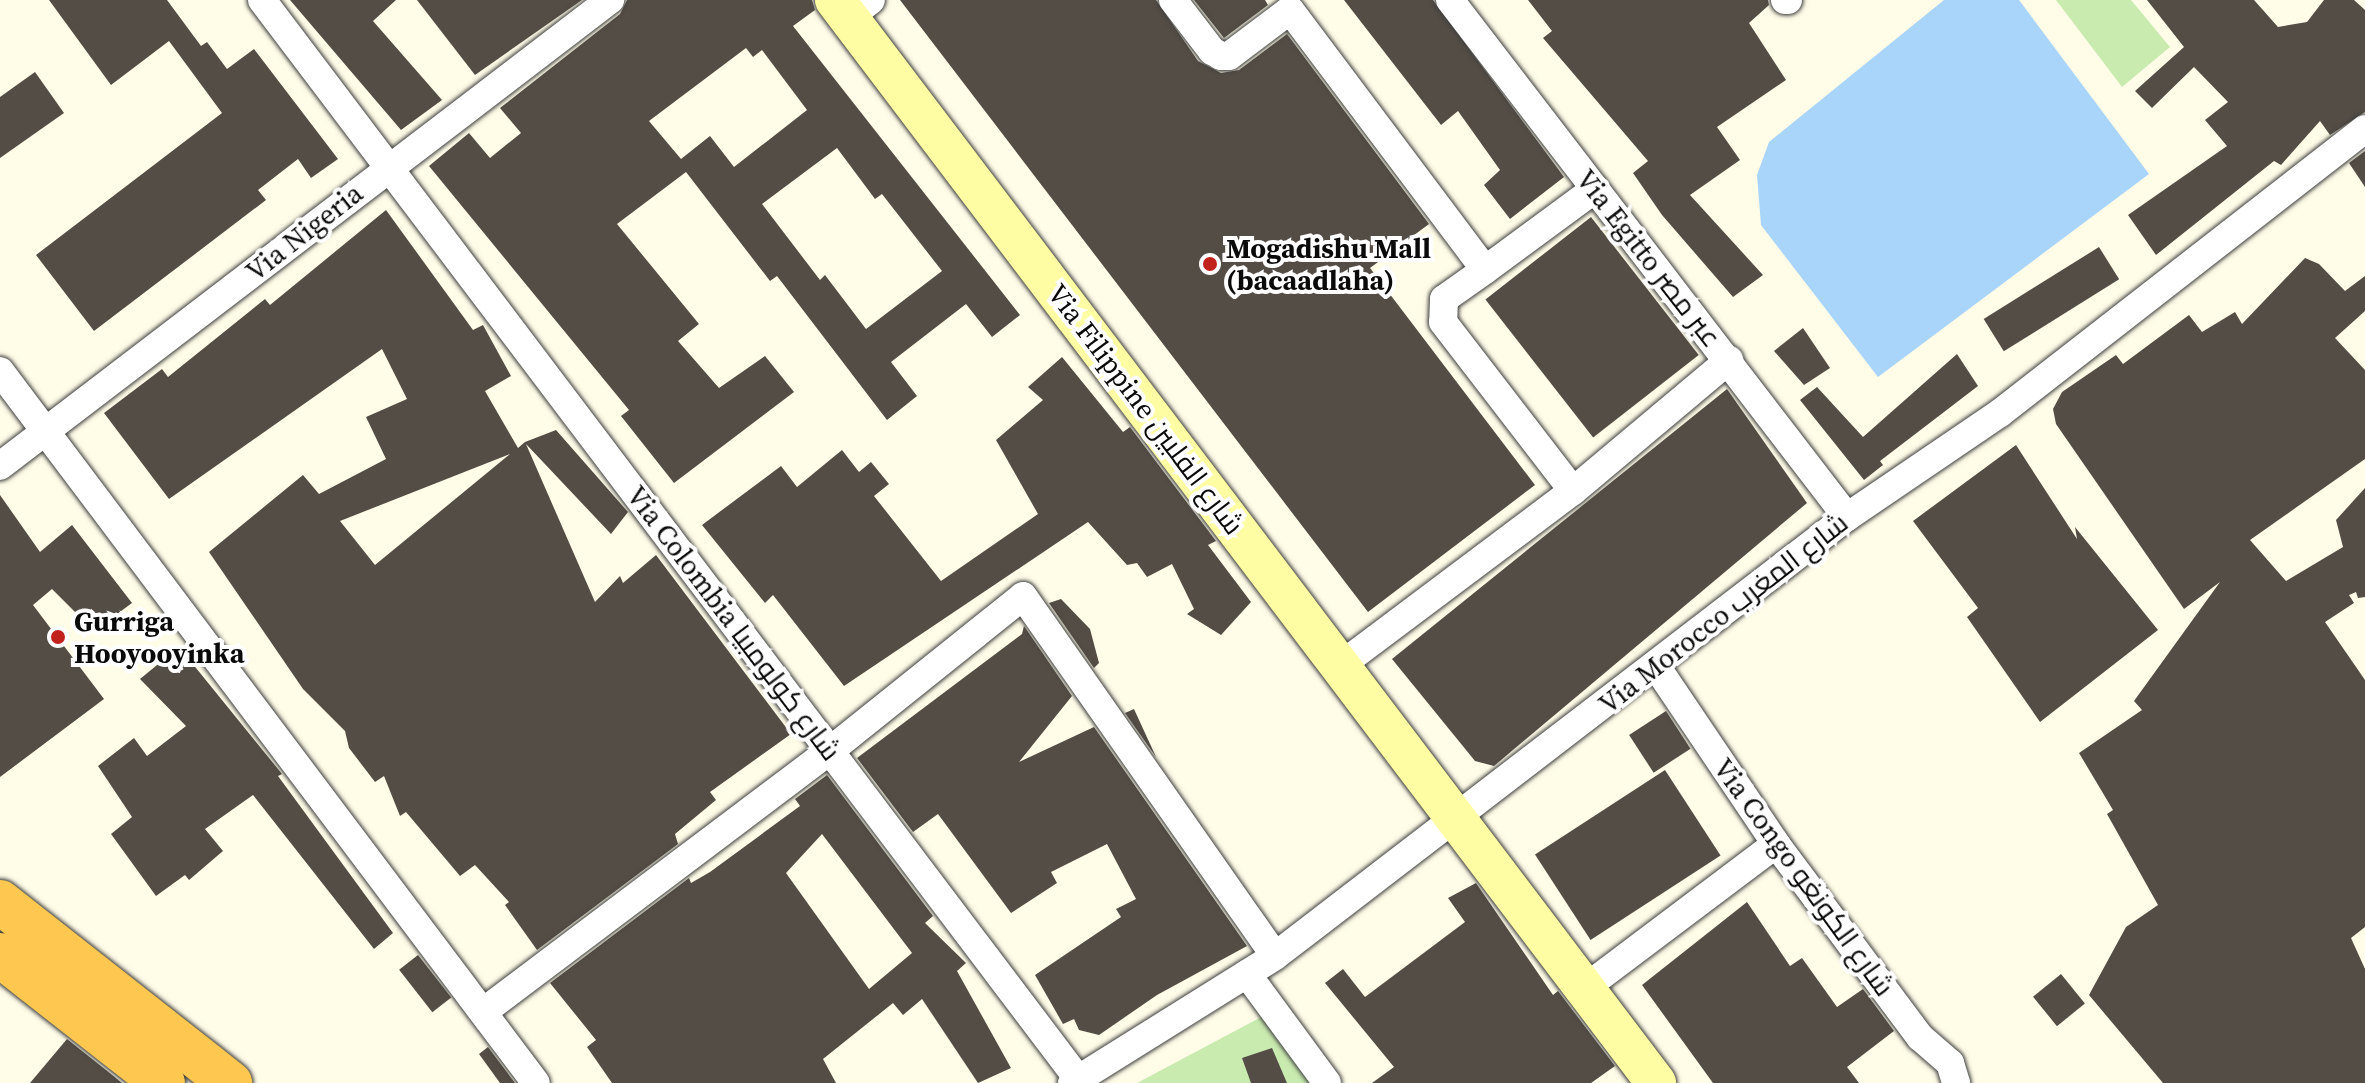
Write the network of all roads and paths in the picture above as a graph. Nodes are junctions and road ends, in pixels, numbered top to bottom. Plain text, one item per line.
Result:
1 (262, 0) edge
2 (610, 0) edge
3 (1173, 0) edge
4 (1450, 0) edge
5 (1296, 5) edge
6 (851, 6) edge
7 (2365, 129) edge
8 (389, 167) junction
9 (1595, 189) junction
10 (1485, 270) junction
11 (1729, 360) junction
12 (0, 371) edge
13 (45, 431) junction
14 (0, 466) edge
15 (1573, 491) junction
16 (1847, 517) junction
17 (1341, 665) junction
18 (1656, 666) junction
19 (831, 750) junction
20 (1457, 817) junction
21 (1776, 844) junction
22 (0, 902) edge
23 (0, 955) edge
24 (1275, 956) junction
25 (1247, 974) junction
26 (1585, 988) junction
27 (483, 1012) junction
28 (1075, 1081) edge
29 (163, 1083) edge
30 (230, 1083) edge
31 (536, 1083) edge
32 (1327, 1083) edge
33 (1656, 1083) edge
34 (1956, 1083) edge

1 - 8 street, Via Colombia شارع كولومبيا
2 - 8 street, Via Nigeria
3 - 5 street
4 - 9 street, Via Egitto عبر مصر
5 - 10 street
6 - 17 main road, Via Filippine شارع الفلبين
7 - 16 street, Via Morocco شارع المغرب
8 - 13 street, Via Nigeria
8 - 19 street, Via Colombia شارع كولومبيا
9 - 10 street
9 - 11 street, Via Egitto عبر مصر
10 - 15 street
11 - 15 street
11 - 16 street, Via Egitto عبر مصر
12 - 13 street
13 - 14 street, Via Nigeria
13 - 27 street
15 - 17 street
16 - 18 street, Via Morocco شارع المغرب
17 - 20 main road, Via Filippine شارع الفلبين
18 - 20 street, Via Morocco شارع المغرب
18 - 21 street, Via Congo شارع الكونغو
19 - 24 street
19 - 27 street
19 - 28 street, Via Colombia شارع كولومبيا
20 - 24 street, Via Morocco شارع المغرب
20 - 26 main road
21 - 26 street
21 - 34 street, Via Congo شارع الكونغو
22 - 30 highway
23 - 29 highway
24 - 25 street, Via Morocco شارع المغرب
25 - 28 street, Via Morocco شارع المغرب
25 - 32 street
26 - 33 main road
27 - 31 street

